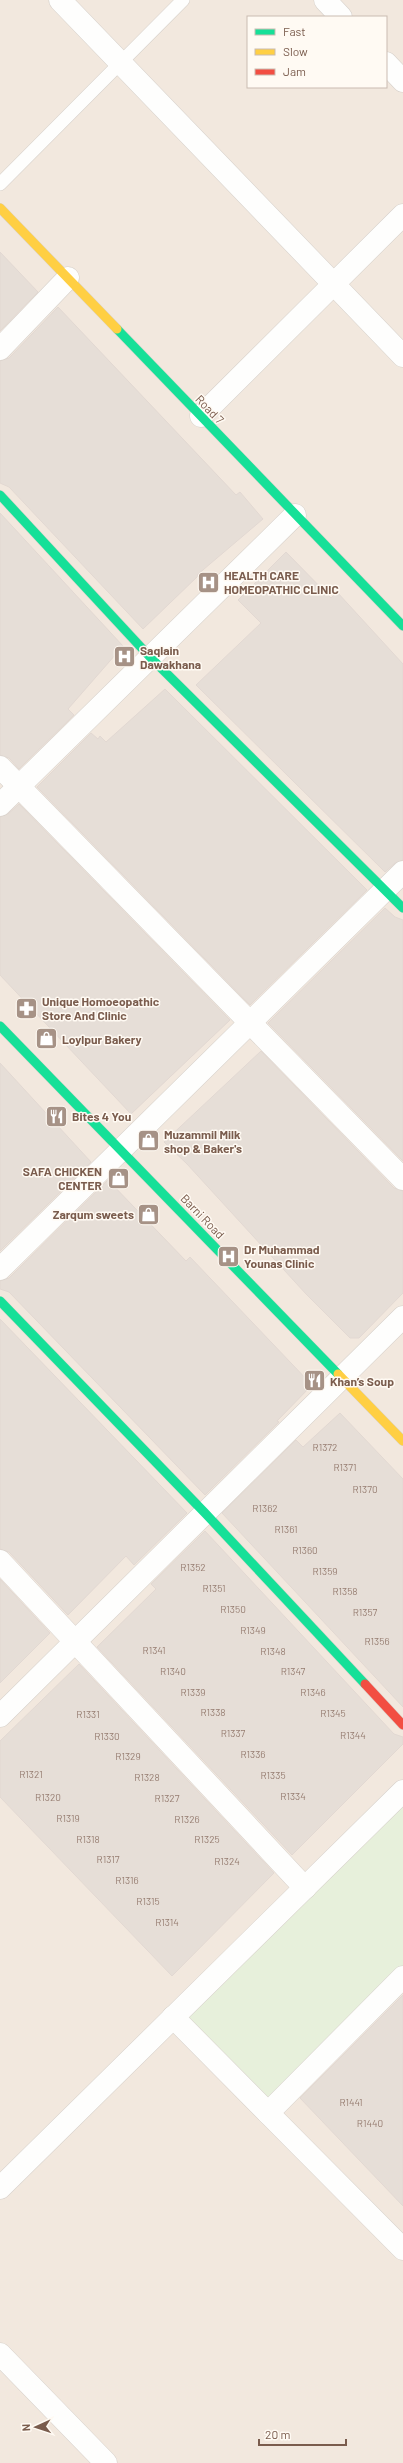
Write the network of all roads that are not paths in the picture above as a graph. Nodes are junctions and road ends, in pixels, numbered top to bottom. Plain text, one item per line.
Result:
1 (60, 0) edge
2 (183, 0) edge
3 (325, 0) edge
4 (340, 16) edge
5 (120, 63) junction
6 (387, 65) edge
7 (403, 81) edge
8 (0, 184) edge
9 (0, 208) edge
10 (403, 216) edge
11 (68, 278) junction
12 (334, 284) junction
13 (0, 349) edge
14 (403, 356) edge
15 (201, 416) junction
16 (0, 495) edge
17 (295, 515) junction
18 (403, 626) edge
19 (150, 657) junction
20 (0, 767) edge
21 (18, 787) junction
22 (0, 805) edge
23 (403, 872) edge
24 (385, 890) junction
25 (403, 908) edge
26 (250, 1024) junction
27 (0, 1026) edge
28 (123, 1150) junction
29 (403, 1179) edge
30 (0, 1269) edge
31 (0, 1301) edge
32 (403, 1317) edge
33 (342, 1377) junction
34 (403, 1441) edge
35 (205, 1513) junction
36 (0, 1561) edge
37 (76, 1640) junction
38 (0, 1716) edge
39 (403, 1725) edge
40 (403, 1791) edge
41 (305, 1888) junction
42 (403, 1977) edge
43 (173, 2017) junction
44 (268, 2113) junction
45 (0, 2188) edge
46 (403, 2249) edge
47 (4, 2367) edge
48 (106, 2463) edge

1 - 5 street
2 - 5 lane
3 - 4 street
5 - 8 lane
5 - 12 street
6 - 7 street
9 - 11 street, Road 7
10 - 12 street
11 - 13 street
11 - 15 street, Road 7
12 - 14 street
12 - 15 street
15 - 17 street, Road 7
16 - 19 street
17 - 18 street, Road 7
17 - 19 street
19 - 21 street
19 - 24 street
20 - 21 street
21 - 22 street
21 - 26 street
23 - 24 street
24 - 25 street
24 - 26 street
26 - 28 street
26 - 29 street
27 - 28 street, Barni Road
28 - 30 street
28 - 33 street, Barni Road
31 - 35 street
32 - 33 street
33 - 34 street, Barni Road
33 - 35 street
35 - 37 street
35 - 39 street
36 - 37 street
37 - 38 street
37 - 41 street
40 - 41 street
41 - 43 street
42 - 44 street
43 - 44 street
43 - 45 street
44 - 46 street
47 - 48 street

